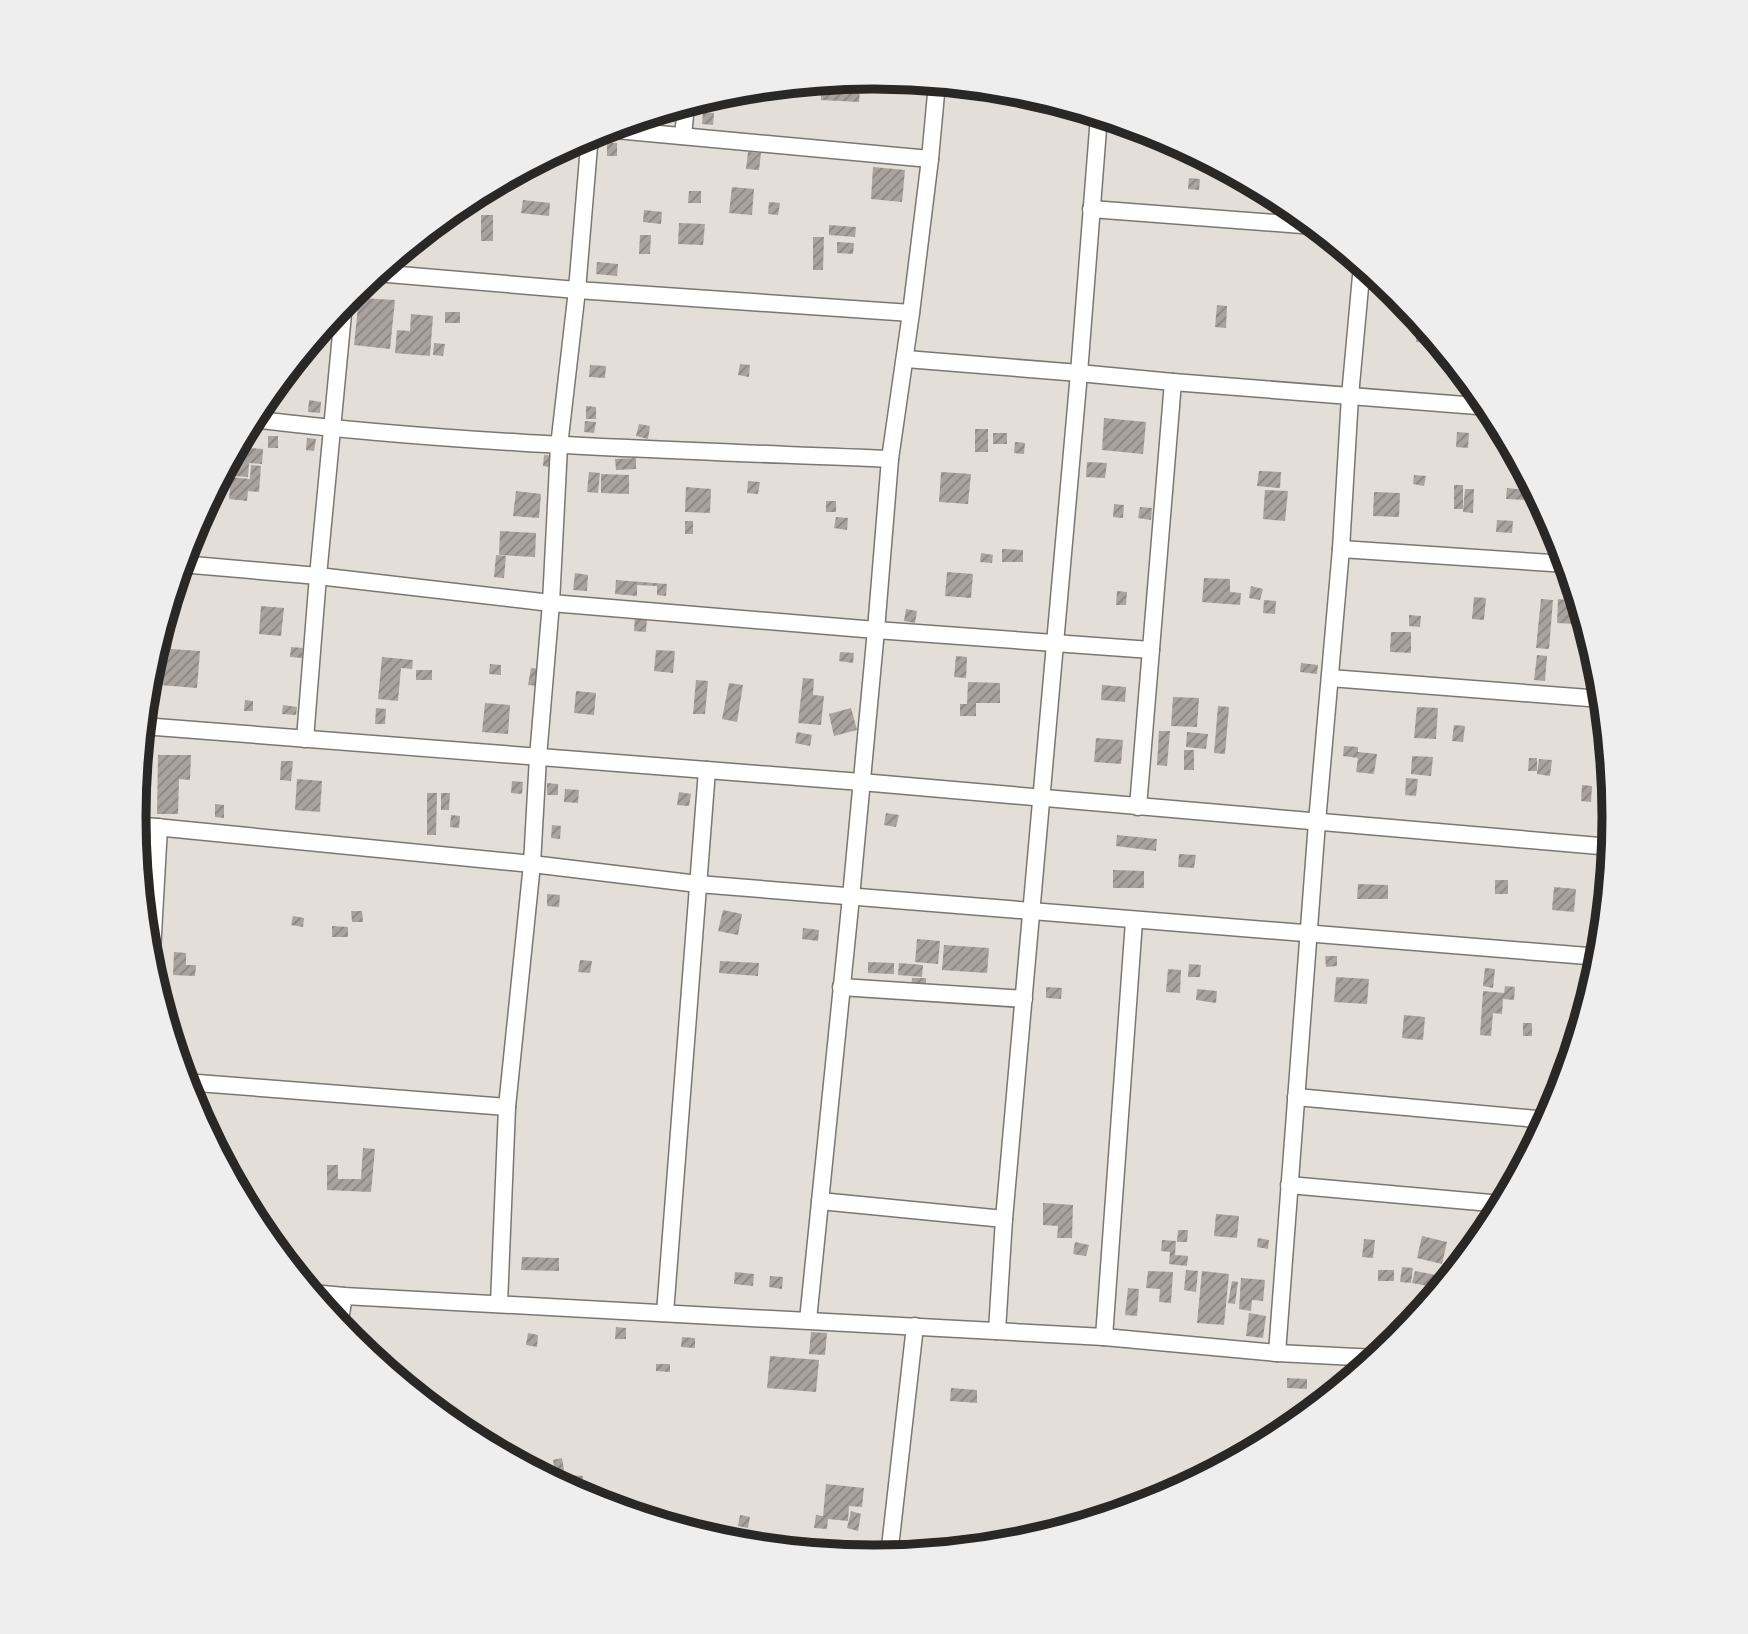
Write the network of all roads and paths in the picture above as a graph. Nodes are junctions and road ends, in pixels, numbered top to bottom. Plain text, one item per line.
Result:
1 (936, 92) edge
2 (685, 114) edge
3 (1098, 125) edge
4 (631, 131) edge
5 (683, 136) junction
6 (589, 148) edge
7 (930, 159) junction
8 (1091, 209) junction
9 (1295, 225) edge
10 (389, 274) edge
11 (1361, 276) edge
12 (576, 290) junction
13 (911, 313) junction
14 (342, 320) edge
15 (906, 359) junction
16 (1079, 373) junction
17 (1173, 382) junction
18 (1350, 396) junction
19 (1474, 406) edge
20 (264, 421) edge
21 (332, 429) junction
22 (559, 446) junction
23 (890, 459) junction
24 (1340, 549) junction
25 (1555, 563) edge
26 (192, 565) edge
27 (318, 576) junction
28 (551, 603) junction
29 (876, 630) junction
30 (1055, 643) junction
31 (1151, 650) junction
32 (1330, 678) junction
33 (1592, 698) edge
34 (152, 727) edge
35 (305, 739) junction
36 (538, 757) junction
37 (708, 770) junction
38 (861, 782) junction
39 (1041, 799) junction
40 (1138, 807) junction
41 (1317, 822) junction
42 (146, 826) edge
43 (159, 827) junction
44 (1601, 846) edge
45 (532, 864) junction
46 (698, 884) junction
47 (851, 897) junction
48 (1032, 911) junction
49 (1134, 920) junction
50 (154, 922) edge
51 (1309, 934) junction
52 (1588, 956) edge
53 (841, 988) junction
54 (1024, 999) junction
55 (197, 1083) edge
56 (1296, 1097) junction
57 (507, 1107) junction
58 (1536, 1119) edge
59 (1289, 1185) junction
60 (820, 1201) junction
61 (1490, 1204) edge
62 (1004, 1219) junction
63 (325, 1294) edge
64 (344, 1296) junction
65 (499, 1304) junction
66 (665, 1312) junction
67 (341, 1313) edge
68 (808, 1320) junction
69 (915, 1326) junction
70 (996, 1331) junction
71 (1104, 1337) junction
72 (1277, 1353) junction
73 (1361, 1357) edge
74 (890, 1544) edge

1 - 7 street
2 - 5 street
3 - 8 street
4 - 5 street
5 - 7 street
6 - 12 street
7 - 13 street
8 - 9 street
8 - 16 street
10 - 12 street
11 - 18 street
12 - 13 street
12 - 22 street
13 - 15 street
14 - 21 street
15 - 16 street
15 - 23 street
16 - 17 street
16 - 30 street
17 - 18 street
17 - 31 street
18 - 19 street
18 - 24 street
20 - 21 street
21 - 22 street
21 - 27 street
22 - 23 street
22 - 28 street
23 - 29 street
24 - 25 street
24 - 32 street
26 - 27 street
27 - 28 street
27 - 35 street
28 - 29 street
28 - 36 street
29 - 30 street
29 - 38 street
30 - 31 street
30 - 39 street
31 - 40 street
32 - 33 street
32 - 41 street
34 - 35 street
35 - 36 street
36 - 37 street
36 - 45 street
37 - 38 street
37 - 46 street
38 - 39 street
38 - 47 street
39 - 40 street
39 - 48 street
40 - 41 street
41 - 44 street
41 - 51 street
42 - 43 street
43 - 45 street
43 - 50 street
45 - 46 street
45 - 57 street
46 - 47 street
46 - 66 street
47 - 48 street
47 - 53 street
48 - 49 street
48 - 54 street
49 - 51 street
49 - 71 street
51 - 52 street
51 - 56 street
53 - 54 street
53 - 60 street
54 - 62 street
55 - 57 street
56 - 58 street
56 - 59 street
57 - 65 street
59 - 61 street
59 - 72 street
60 - 62 street
60 - 68 street
62 - 70 street
63 - 64 street
64 - 65 street
64 - 67 street
65 - 66 street
66 - 68 street
68 - 69 street
69 - 70 street
69 - 74 street
70 - 71 street
71 - 72 street
72 - 73 street

